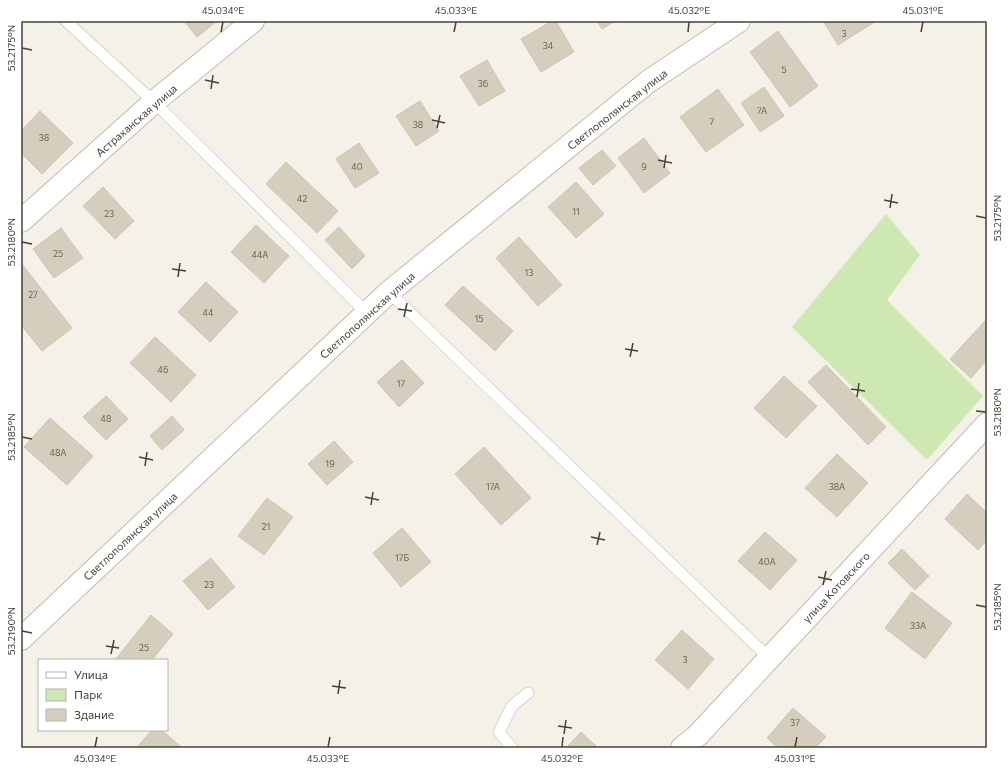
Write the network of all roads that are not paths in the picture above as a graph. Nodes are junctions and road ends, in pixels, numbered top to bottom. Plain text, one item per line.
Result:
1 (66, 21) edge
2 (253, 21) edge
3 (739, 21) edge
4 (154, 102) junction
5 (21, 222) edge
6 (389, 292) junction
7 (367, 313) junction
8 (987, 424) edge
9 (21, 639) edge
10 (769, 658) junction
11 (528, 693) dead end
12 (512, 748) edge
13 (682, 748) edge

1 - 4 lane
2 - 4 street, Астраханская улица
3 - 6 street, Светлополянская улица
4 - 5 street, Астраханская улица
4 - 7 lane
6 - 7 street, Светлополянская улица
6 - 10 lane
7 - 9 street, Светлополянская улица
8 - 10 street, улица Котовского
10 - 13 street, улица Котовского
11 - 12 lane

